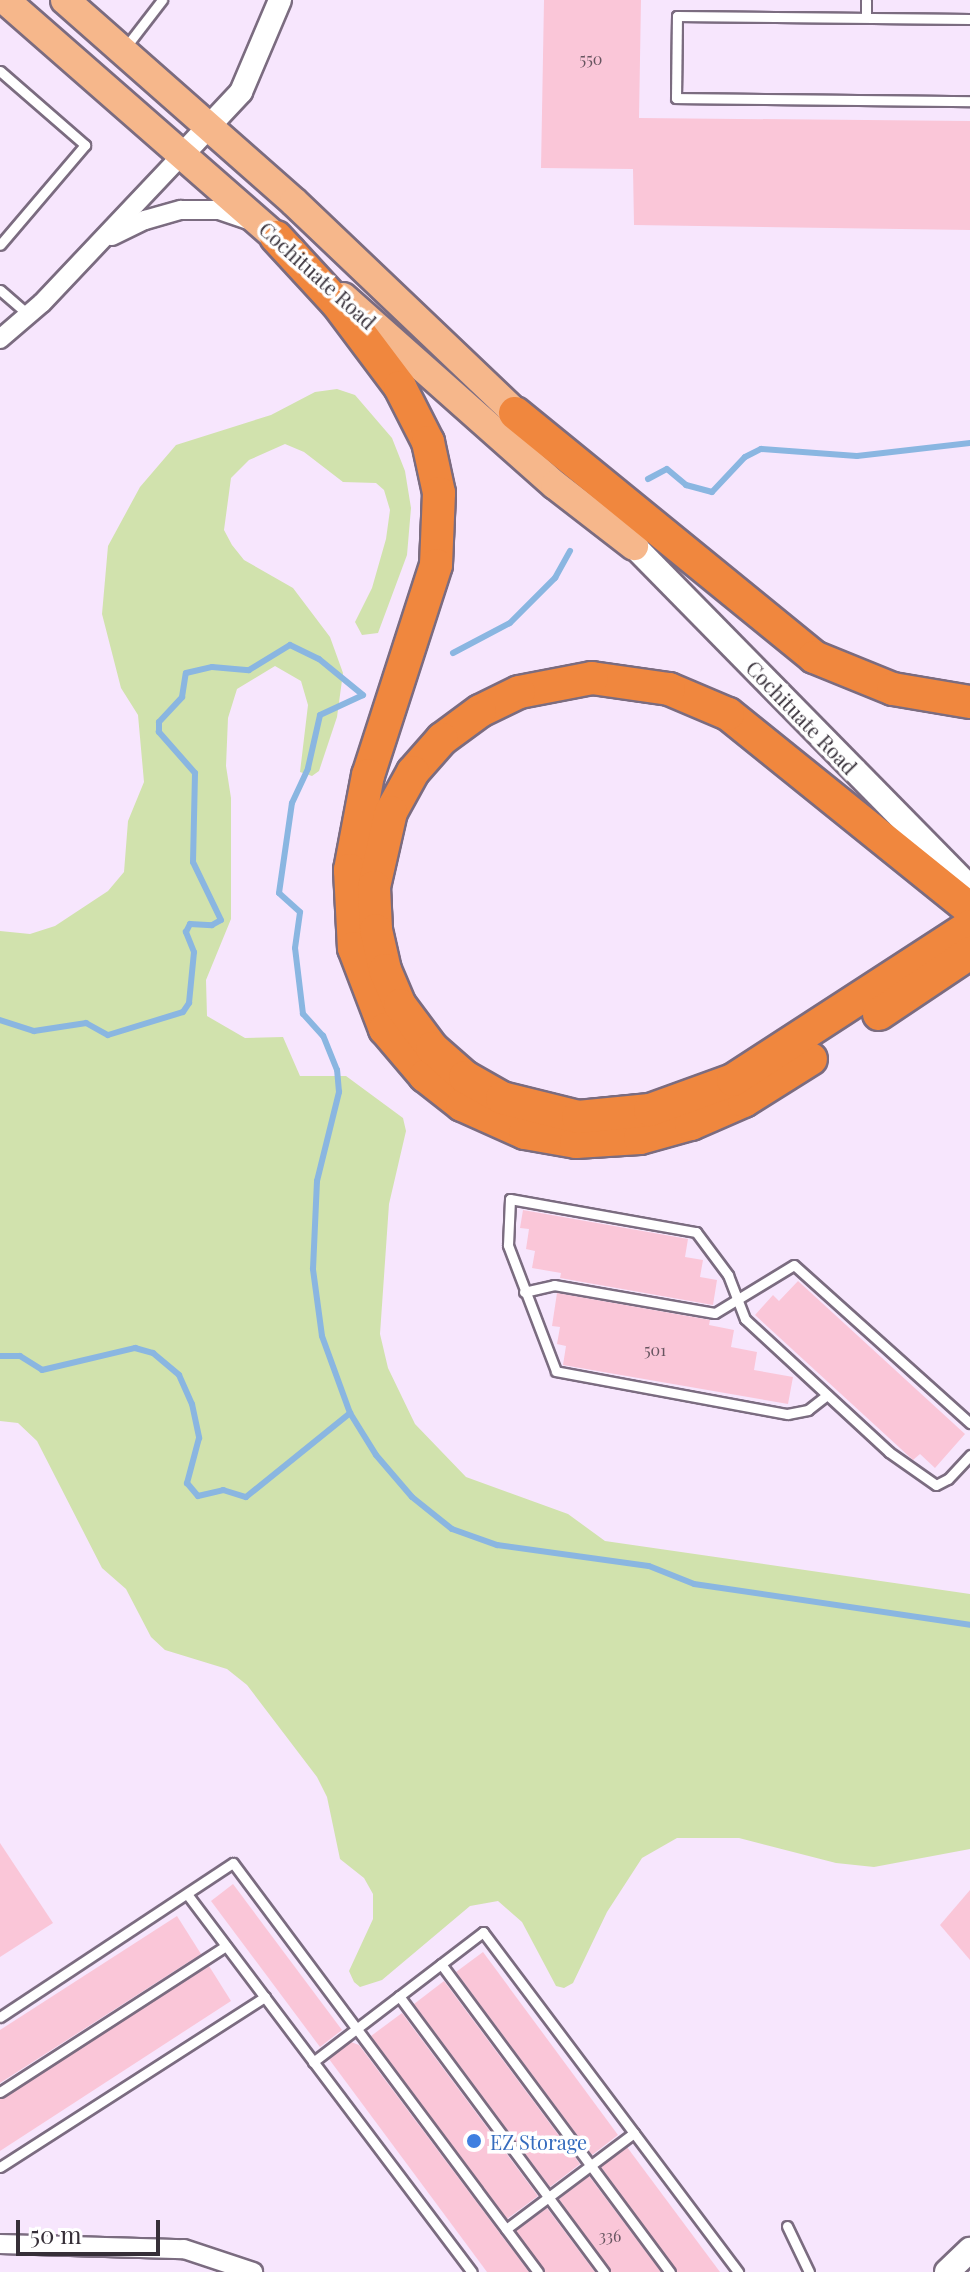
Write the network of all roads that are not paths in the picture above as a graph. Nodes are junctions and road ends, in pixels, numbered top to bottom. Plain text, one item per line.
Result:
1 (5, 0) edge
2 (65, 0) edge
3 (162, 0) edge
4 (280, 0) edge
5 (866, 0) edge
6 (866, 16) junction
7 (970, 19) edge
8 (122, 51) junction
9 (0, 71) edge
10 (970, 101) edge
11 (209, 126) junction
12 (183, 154) junction
13 (276, 237) junction
14 (0, 245) edge
15 (87, 254) junction
16 (0, 290) edge
17 (29, 315) junction
18 (0, 339) edge
19 (515, 413) junction
20 (634, 546) junction
21 (970, 702) edge
22 (970, 888) edge
23 (970, 909) edge
24 (970, 926) edge
25 (954, 955) edge
26 (524, 1292) junction
27 (737, 1301) junction
28 (827, 1395) junction
29 (970, 1423) edge
30 (970, 1455) edge
31 (187, 1894) junction
32 (226, 1946) junction
33 (441, 1964) junction
34 (399, 1996) junction
35 (265, 1997) junction
36 (0, 2017) edge
37 (356, 2029) junction
38 (313, 2062) junction
39 (0, 2092) edge
40 (634, 2133) junction
41 (591, 2165) junction
42 (0, 2167) edge
43 (549, 2197) junction
44 (787, 2226) dead end
45 (506, 2229) junction
46 (0, 2244) edge
47 (970, 2250) edge
48 (253, 2272) edge
49 (472, 2272) edge
50 (538, 2272) edge
51 (604, 2272) edge
52 (670, 2272) edge
53 (738, 2272) edge
54 (809, 2272) edge
55 (947, 2272) edge

1 - 12 main road, Cochituate Road
2 - 8 main road, Cochituate Road
3 - 8 lane
4 - 11 street
5 - 6 lane
6 - 7 lane
6 - 10 lane
8 - 11 main road, Cochituate Road
9 - 14 lane
11 - 12 street
11 - 19 main road, Cochituate Road
12 - 13 main road, Cochituate Road
12 - 15 street
13 - 15 street
13 - 20 main road, Cochituate Road
13 - 25 highway
15 - 17 street
16 - 17 lane
17 - 18 street
19 - 20 main road, Cochituate Road
19 - 21 highway
20 - 22 main road, Cochituate Road
23 - 25 highway
24 - 25 highway
26 - 27 lane
26 - 27 lane
26 - 28 lane
27 - 28 lane
27 - 29 lane
28 - 30 lane
31 - 32 lane
31 - 36 lane
31 - 37 lane
32 - 35 lane
32 - 39 lane
33 - 34 lane
33 - 40 lane
33 - 41 lane
34 - 37 lane
34 - 43 lane
35 - 38 lane
35 - 42 lane
37 - 38 lane
37 - 45 lane
38 - 49 lane
40 - 41 lane
40 - 53 lane
41 - 43 lane
41 - 52 lane
43 - 45 lane
43 - 51 lane
44 - 54 lane
45 - 50 lane
46 - 48 street
47 - 55 main road

